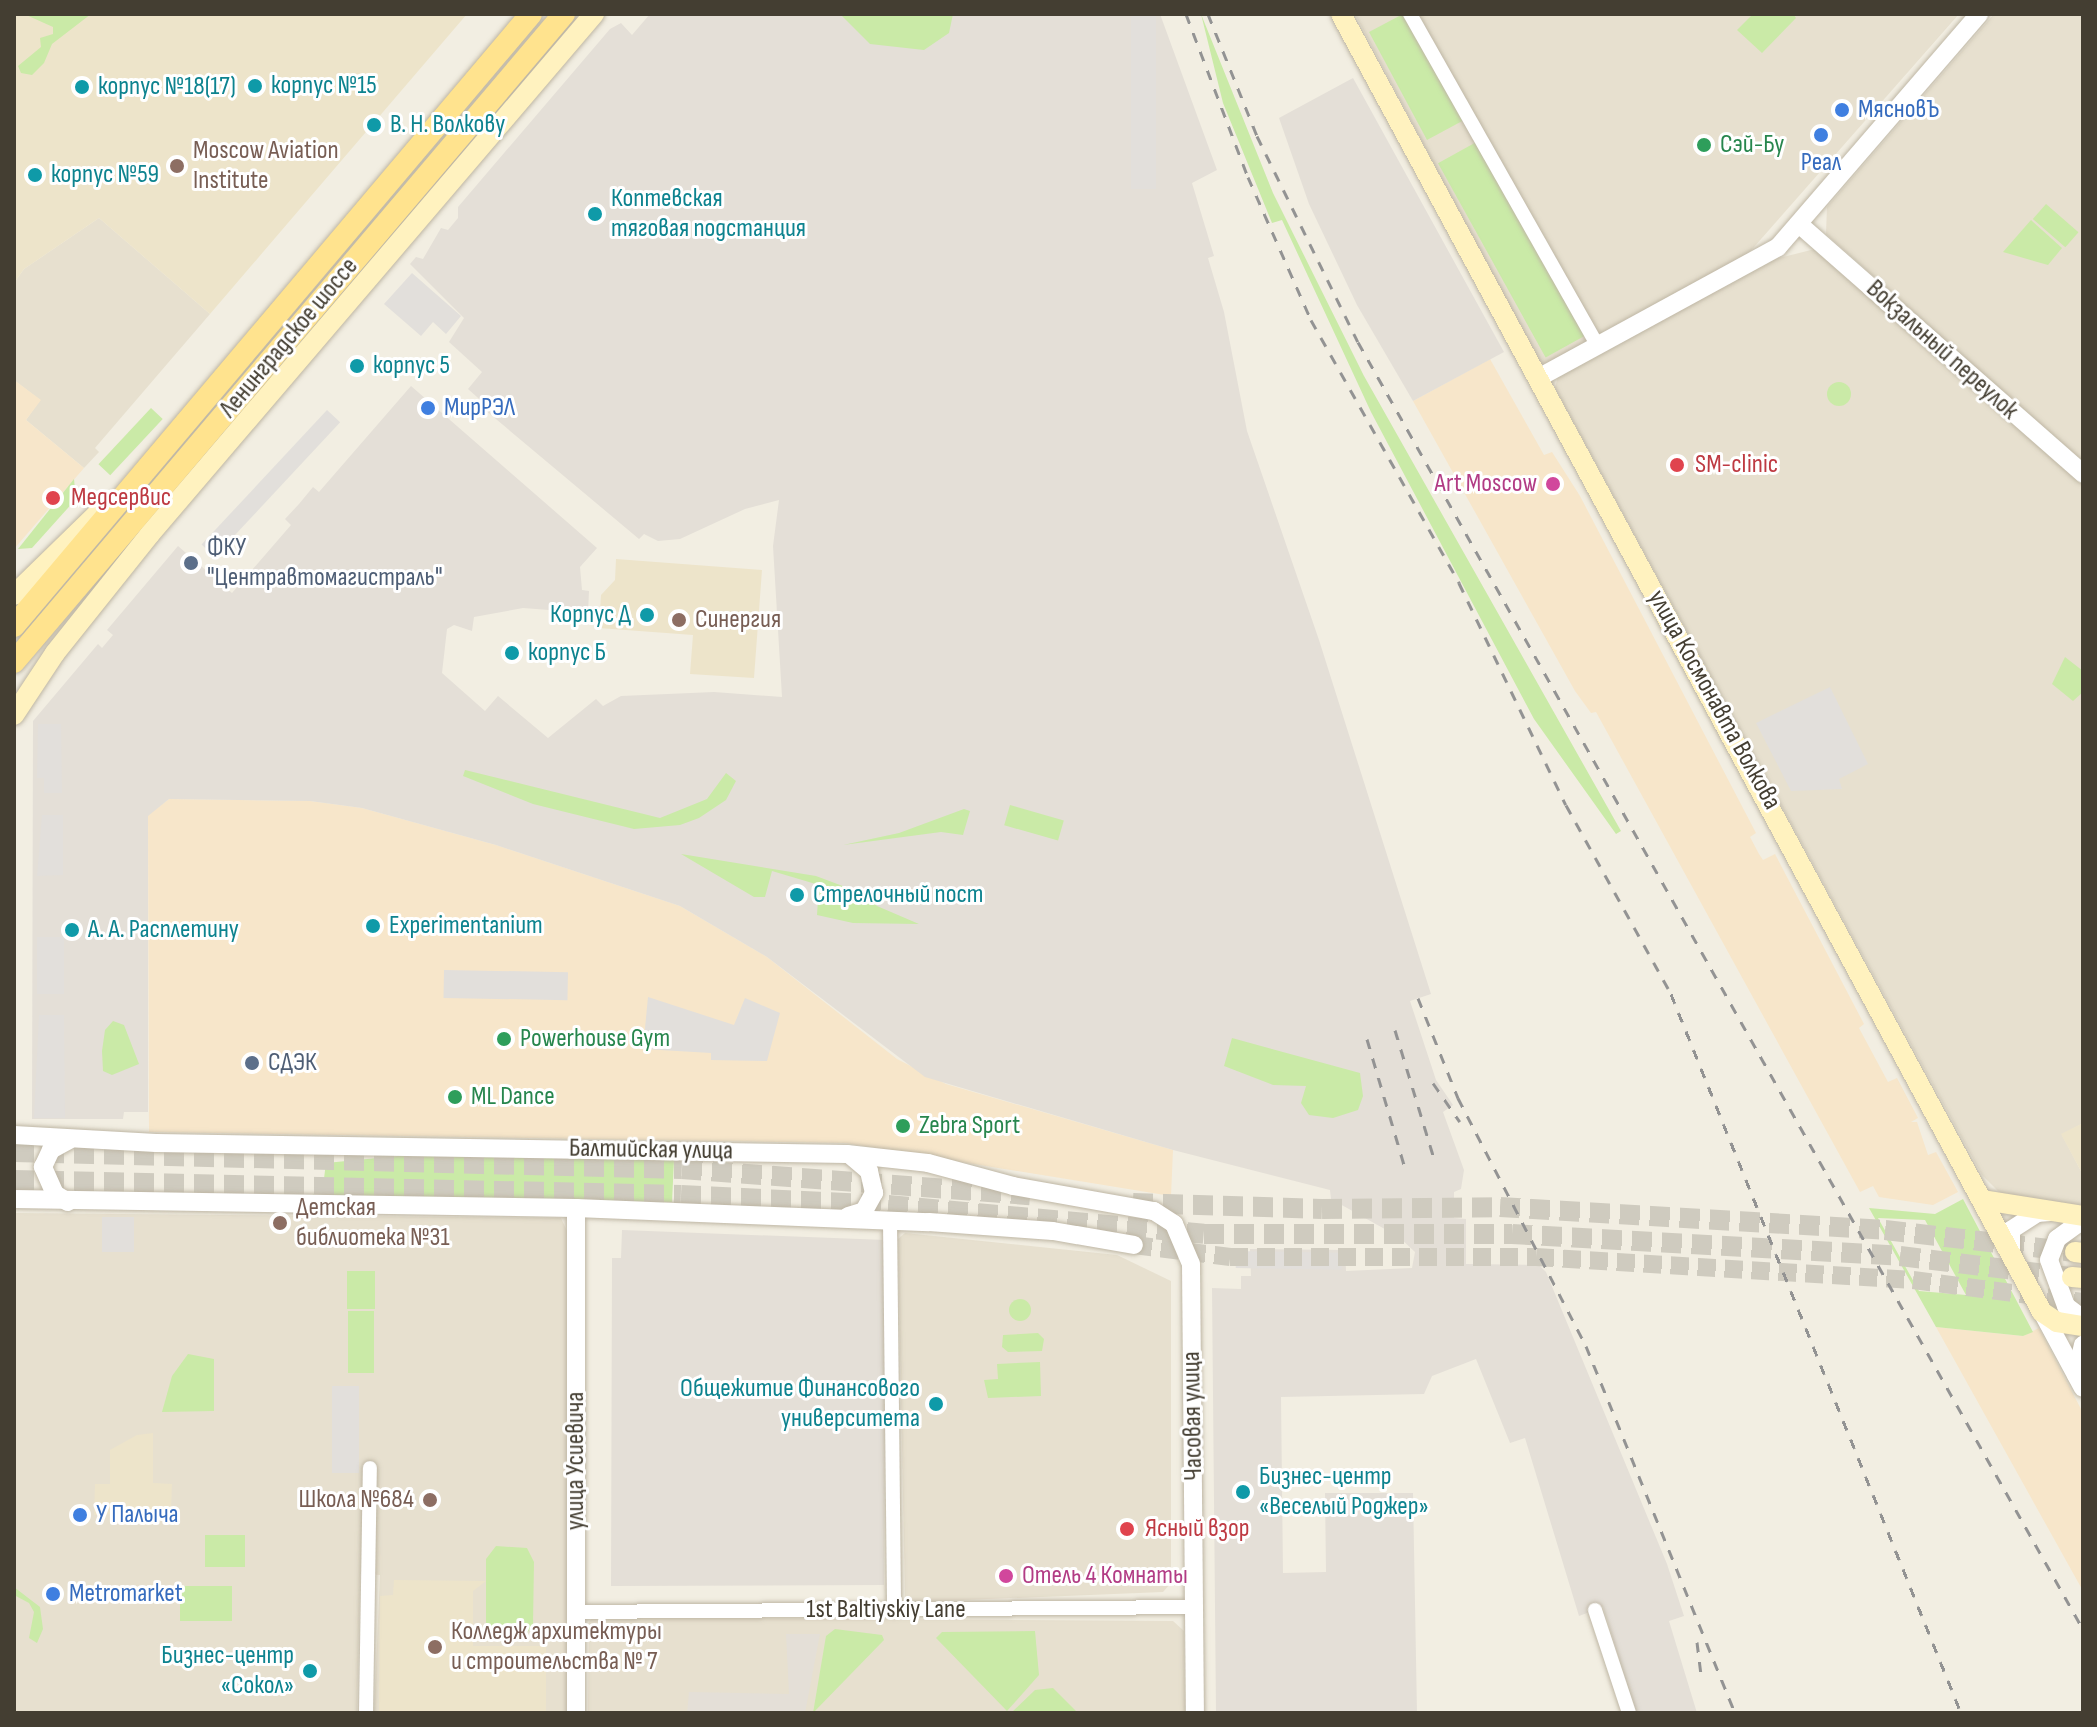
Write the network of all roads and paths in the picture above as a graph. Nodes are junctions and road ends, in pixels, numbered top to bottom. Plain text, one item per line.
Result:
1 (531, 14) edge
2 (564, 14) edge
3 (594, 14) edge
4 (1341, 14) edge
5 (1410, 14) edge
6 (1979, 14) edge
7 (1800, 225) junction
8 (1597, 345) junction
9 (1538, 378) junction
10 (212, 429) junction
11 (159, 449) junction
12 (2083, 474) edge
13 (150, 534) junction
14 (14, 595) edge
15 (14, 626) edge
16 (14, 662) edge
17 (16, 714) edge
18 (14, 1135) edge
19 (76, 1139) junction
20 (847, 1154) junction
21 (14, 1199) edge
22 (1983, 1200) junction
23 (72, 1203) junction
24 (576, 1208) junction
25 (2050, 1212) junction
26 (840, 1218) junction
27 (2083, 1218) edge
28 (890, 1221) junction
29 (1134, 1245) tunnel mouth
30 (2012, 1255) junction
31 (1191, 1264) joint
32 (2042, 1312) junction
33 (2083, 1319) edge
34 (2083, 1326) edge
35 (2083, 1345) edge
36 (2079, 1381) edge
37 (370, 1468) dead end
38 (1195, 1607) junction
39 (894, 1610) junction
40 (1595, 1610) dead end
41 (576, 1612) junction
42 (366, 1713) edge
43 (576, 1713) edge
44 (1195, 1713) edge
45 (1629, 1713) edge

1 - 11 main road, Ленинградское шоссе
2 - 10 main road, Ленинградское шоссе
3 - 13 main road
4 - 9 main road, улица Космонавта Волкова
5 - 8 street
6 - 7 street
7 - 8 street
7 - 12 street, Вокзальный переулок
8 - 9 street
9 - 22 main road, улица Космонавта Волкова
10 - 13 main road
10 - 16 main road, Ленинградское шоссе
11 - 14 main road
11 - 15 main road, Ленинградское шоссе
13 - 17 main road
18 - 19 street, Балтийская улица
19 - 20 street, Балтийская улица
19 - 23 street
20 - 26 street
20 - 31 street, Балтийская улица
21 - 23 street
22 - 25 main road
22 - 30 main road, улица Космонавта Волкова
23 - 24 street
24 - 26 street
24 - 41 street, улица Усиевича
25 - 27 main road
25 - 30 street
26 - 28 street
27 - 33 street
28 - 29 street
28 - 39 street
30 - 32 main road, улица Космонавта Волкова
31 - 38 street, Часовая улица
32 - 34 main road
32 - 36 street, улица Космонавта Волкова
35 - 36 street
37 - 42 street
38 - 39 street, 1st Baltiyskiy Lane
38 - 44 street, Часовая улица
39 - 41 street, 1st Baltiyskiy Lane
40 - 45 street
41 - 43 street, улица Усиевича

